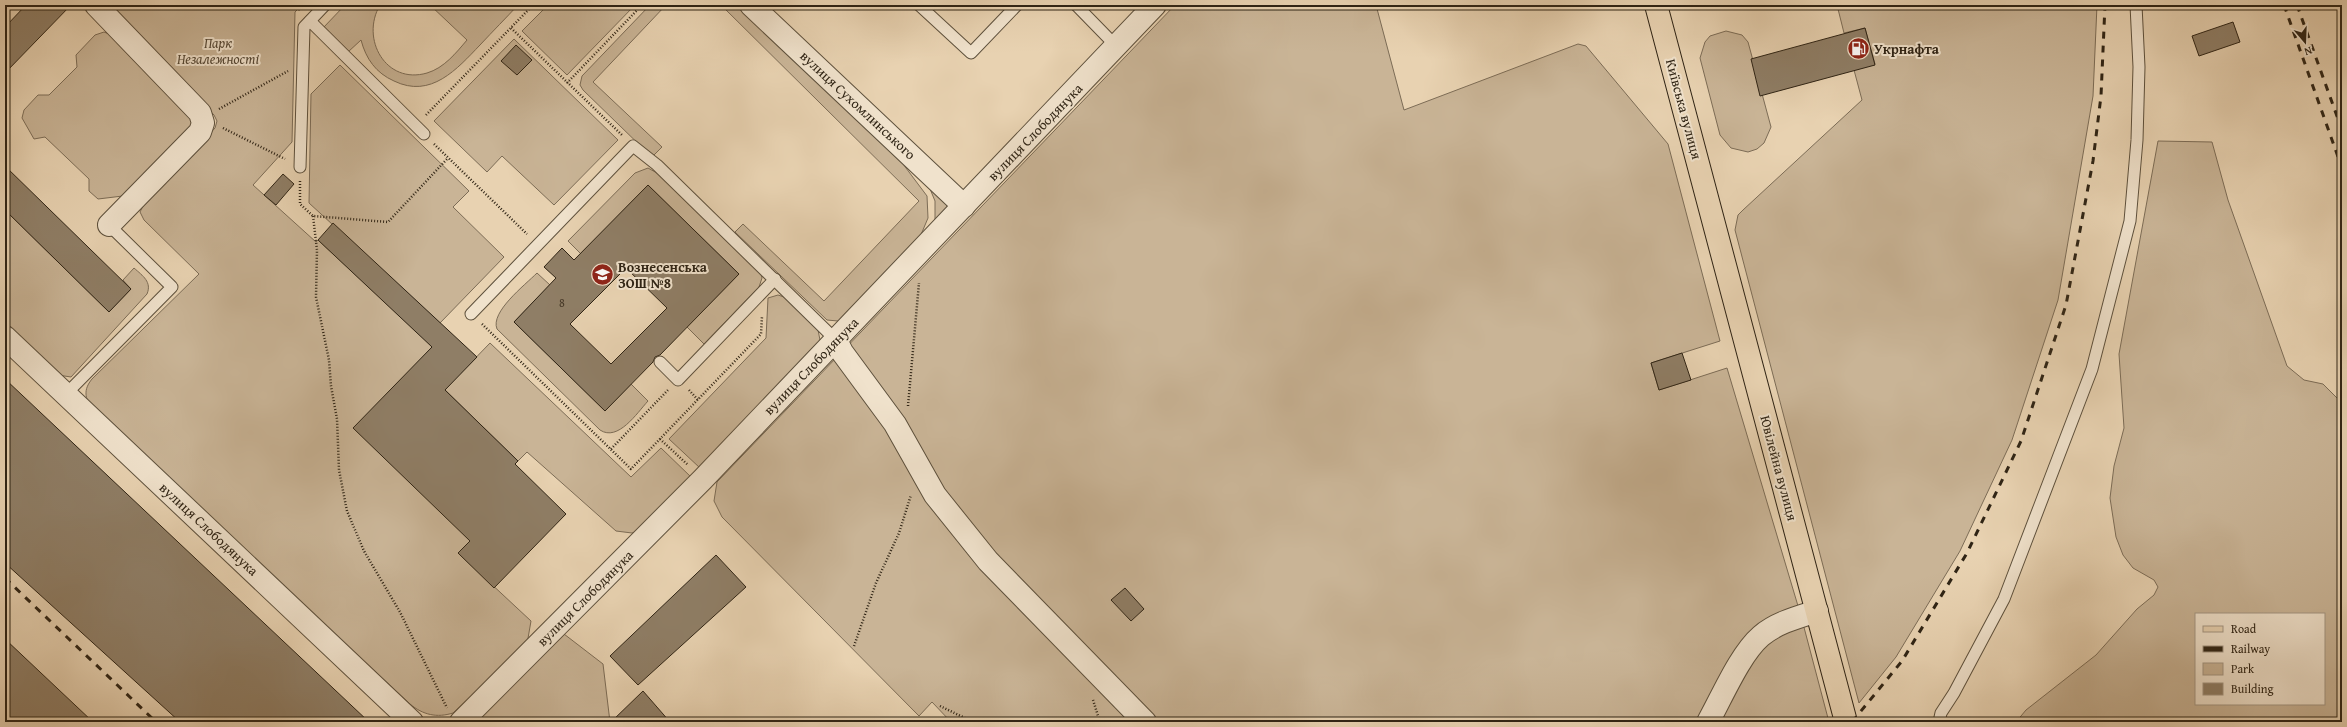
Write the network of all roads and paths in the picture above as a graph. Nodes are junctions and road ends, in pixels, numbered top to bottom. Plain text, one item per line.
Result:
1 (96, 5) edge
2 (232, 5) edge
3 (325, 5) edge
4 (533, 5) edge
5 (642, 5) edge
6 (751, 5) edge
7 (919, 5) edge
8 (1017, 5) edge
9 (1076, 5) edge
10 (1155, 5) edge
11 (1656, 5) edge
12 (2136, 5) edge
13 (224, 7) dead end
14 (310, 21) junction
15 (511, 28) junction
16 (1117, 47) junction
17 (303, 63) junction
18 (567, 83) junction
19 (202, 118) junction
20 (415, 126) junction
21 (424, 134) joint
22 (633, 146) junction
23 (448, 158) junction
24 (300, 167) junction
25 (964, 206) junction
26 (1712, 214) joint
27 (313, 216) junction
28 (109, 225) joint
29 (539, 244) junction
30 (924, 249) junction
31 (775, 279) junction
32 (471, 314) joint
33 (761, 334) dead end
34 (5, 337) edge
35 (836, 340) junction
36 (660, 362) dead end
37 (678, 380) junction
38 (66, 394) junction
39 (908, 409) dead end
40 (660, 439) junction
41 (611, 449) junction
42 (917, 465) junction
43 (703, 479) junction
44 (1817, 611) junction
45 (854, 646) dead end
46 (940, 706) dead end
47 (456, 719) edge
48 (412, 722) edge
49 (973, 722) edge
50 (1145, 722) edge
51 (1708, 722) edge
52 (1846, 722) edge
53 (1939, 722) edge

1 - 19 street
2 - 13 path
3 - 14 lane
4 - 15 path
5 - 18 path
6 - 25 street, вулиця Сухомлинського
7 - 8 lane
9 - 16 lane
10 - 16 street, вулиця Слободянука
11 - 26 main road, Київська вулиця
12 - 53 lane
14 - 17 lane
14 - 20 lane
15 - 18 path
15 - 20 path
16 - 25 street, вулиця Слободянука
17 - 19 path
17 - 24 lane
18 - 22 path
19 - 24 path
19 - 28 street
20 - 21 lane
21 - 23 path
22 - 29 lane
22 - 31 lane
23 - 27 path
23 - 29 path
24 - 27 path
25 - 30 street, вулиця Слободянука
26 - 44 main road, Ювілейна вулиця
27 - 47 path
28 - 38 lane
29 - 32 lane
30 - 35 street, вулиця Слободянука
30 - 39 path
31 - 35 lane
31 - 37 lane
32 - 41 path
33 - 40 path
34 - 38 street, вулиця Слободянука
35 - 42 street
35 - 43 street, вулиця Слободянука
36 - 37 lane
37 - 41 path
38 - 48 street, вулиця Слободянука
40 - 41 path
40 - 43 path
42 - 45 path
42 - 50 street
43 - 47 street, вулиця Слободянука
44 - 51 street
44 - 52 main road, Ювілейна вулиця
46 - 49 path

